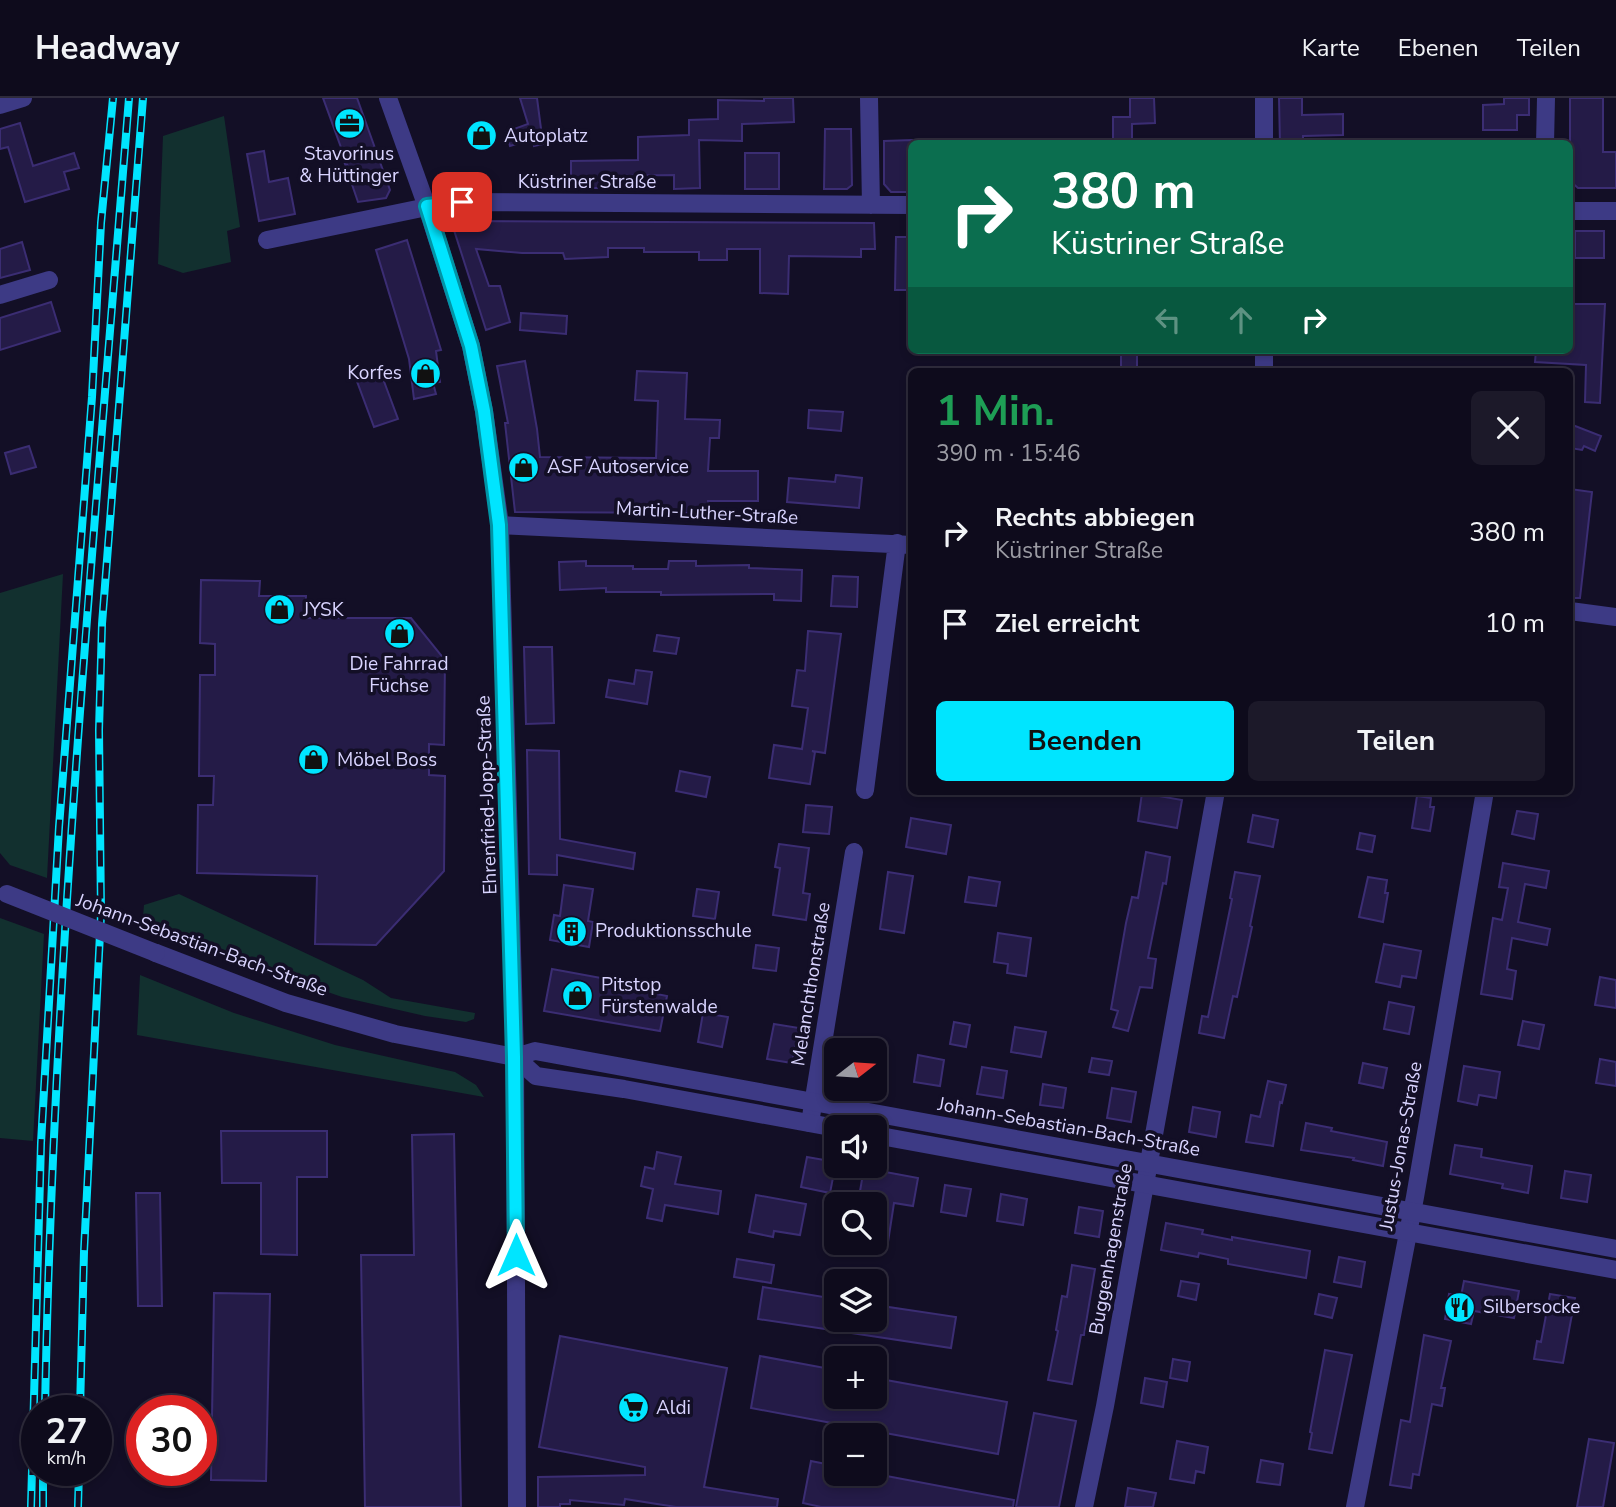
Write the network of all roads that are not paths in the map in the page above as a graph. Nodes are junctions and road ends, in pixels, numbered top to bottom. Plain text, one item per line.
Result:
1 (23, 98) edge
2 (388, 98) edge
3 (869, 98) edge
4 (1264, 98) edge
5 (1546, 98) edge
6 (0, 105) edge
7 (1264, 140) edge
8 (1545, 140) edge
9 (871, 205) junction
10 (908, 205) edge
11 (427, 206) junction
12 (1573, 211) edge
13 (1616, 211) edge
14 (267, 240) dead end
15 (49, 280) dead end
16 (0, 295) edge
17 (499, 525) junction
18 (904, 544) edge
19 (1573, 611) edge
20 (1616, 617) edge
21 (865, 790) dead end
22 (1215, 795) edge
23 (1484, 795) edge
24 (854, 852) dead end
25 (3, 892) edge
26 (514, 1057) junction
27 (813, 1103) junction
28 (810, 1123) junction
29 (824, 1126) edge
30 (887, 1137) edge
31 (1148, 1163) junction
32 (1144, 1184) junction
33 (1412, 1211) junction
34 (1407, 1232) junction
35 (1616, 1248) edge
36 (1616, 1270) edge
37 (517, 1507) edge
38 (1084, 1507) edge
39 (1355, 1507) edge

1 - 6 street
2 - 11 street, Ehrenfried-Jopp-Straße
3 - 9 street
4 - 7 street
5 - 8 street
9 - 10 street, Küstriner Straße
9 - 11 street, Küstriner Straße
11 - 14 street, Küstriner Straße
11 - 17 street, Ehrenfried-Jopp-Straße
12 - 13 street
15 - 16 street
17 - 18 street, Martin-Luther-Straße
17 - 26 street, Ehrenfried-Jopp-Straße
18 - 21 street
19 - 20 street
22 - 31 street, Buggenhagenstraße
23 - 33 street, Justus-Jonas-Straße
24 - 27 street, Melanchthonstraße
25 - 26 street, Johann-Sebastian-Bach-Straße, bridge
26 - 27 street, Johann-Sebastian-Bach-Straße
26 - 28 street, Johann-Sebastian-Bach-Straße
26 - 37 street, Ehrenfried-Jopp-Straße
27 - 28 street, Melanchthonstraße
27 - 31 street, Johann-Sebastian-Bach-Straße
28 - 29 street, Johann-Sebastian-Bach-Straße
30 - 32 street
31 - 32 street, Buggenhagenstraße
31 - 33 street, Johann-Sebastian-Bach-Straße
32 - 34 street
32 - 38 street, Buggenhagenstraße
33 - 34 street, Justus-Jonas-Straße
33 - 35 street, Johann-Sebastian-Bach-Straße
34 - 36 street
34 - 39 street, Justus-Jonas-Straße

